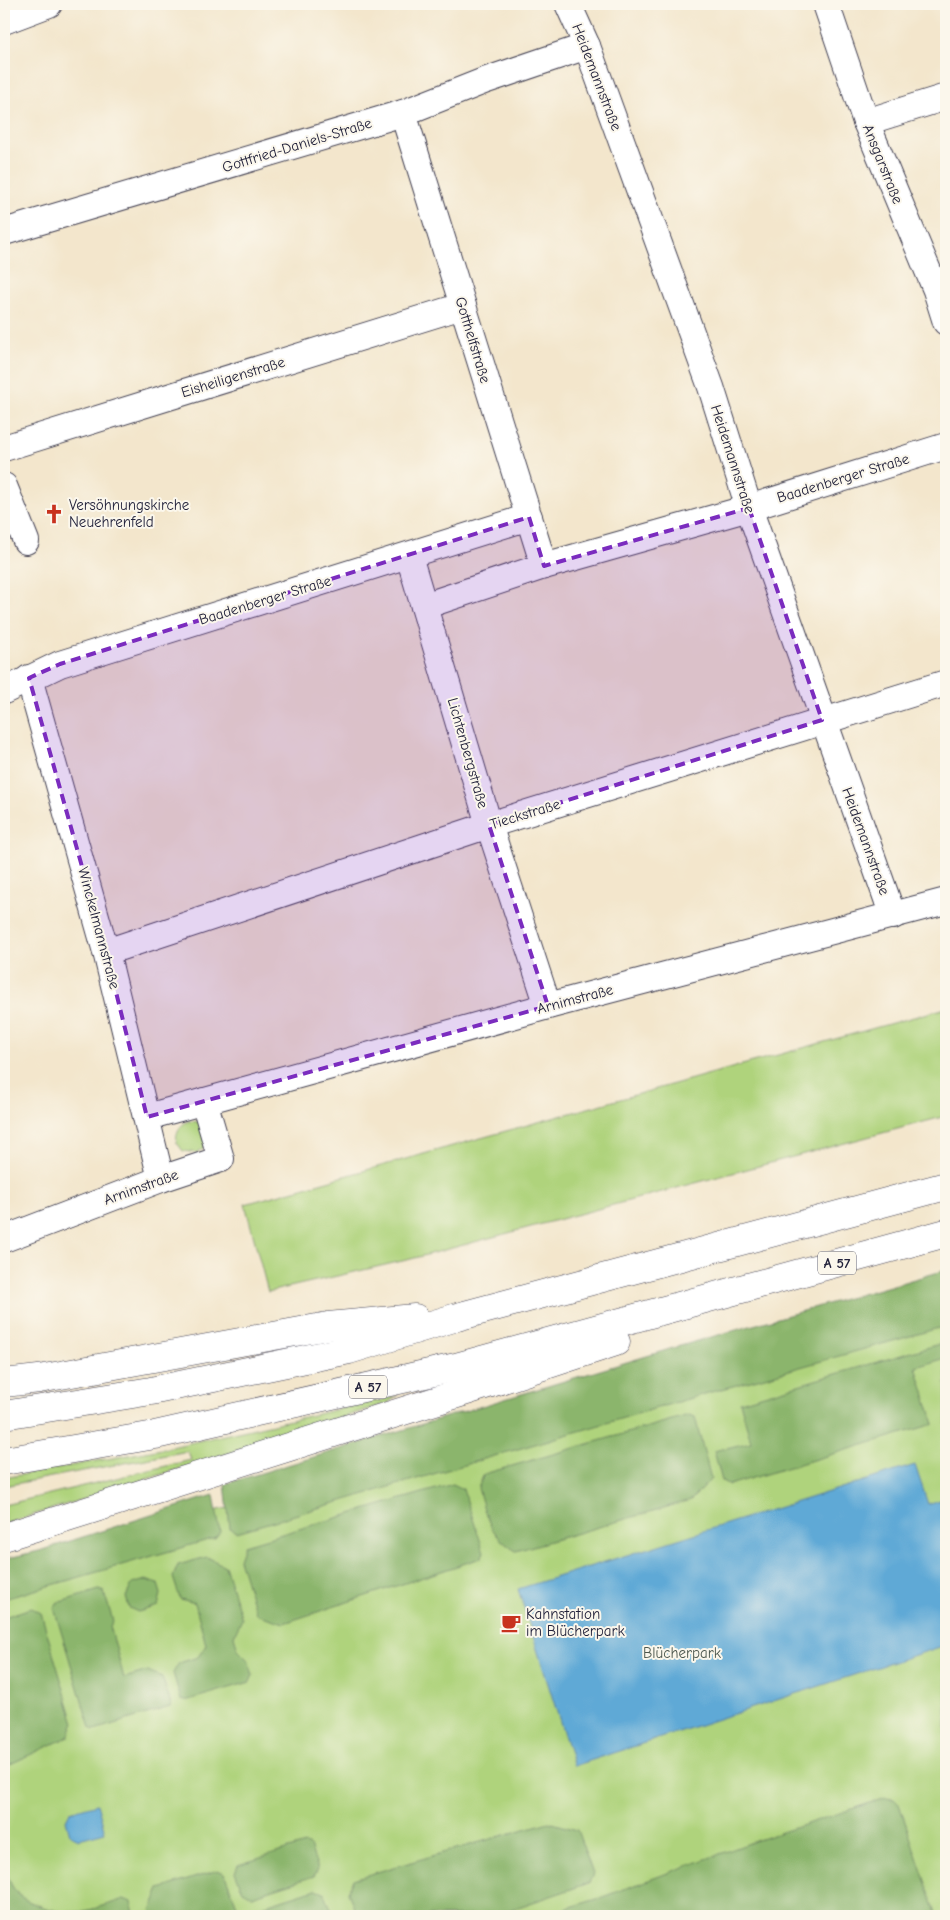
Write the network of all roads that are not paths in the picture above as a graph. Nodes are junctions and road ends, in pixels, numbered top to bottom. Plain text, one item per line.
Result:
1 (49, 4) edge
2 (568, 4) edge
3 (826, 4) edge
4 (4, 21) edge
5 (587, 46) junction
6 (946, 97) edge
7 (403, 113) junction
8 (866, 122) junction
9 (4, 232) edge
10 (941, 287) edge
11 (462, 306) junction
12 (946, 322) edge
13 (946, 446) edge
14 (4, 448) edge
15 (4, 486) edge
16 (749, 508) junction
17 (529, 517) junction
18 (26, 541) dead end
19 (409, 556) junction
20 (544, 566) junction
21 (424, 606) junction
22 (30, 678) junction
23 (946, 683) edge
24 (4, 691) edge
25 (822, 720) junction
26 (489, 825) junction
27 (946, 901) edge
28 (893, 916) junction
29 (106, 952) junction
30 (548, 1006) junction
31 (204, 1101) junction
32 (146, 1117) junction
33 (161, 1179) junction
34 (946, 1186) edge
35 (946, 1233) edge
36 (4, 1237) edge
37 (728, 1294) junction
38 (457, 1317) junction
39 (4, 1383) edge
40 (4, 1415) edge
41 (4, 1461) edge
42 (4, 1537) edge

1 - 4 street
2 - 5 street, Heidemannstraße
3 - 8 street, Ansgarstraße
5 - 7 street, Gottfried-Daniels-Straße
5 - 16 street, Heidemannstraße
6 - 8 street
7 - 9 street, Gottfried-Daniels-Straße
7 - 11 street, Gotthelfstraße
8 - 10 street, Ansgarstraße
10 - 12 street, Ansgarstraße
11 - 14 street, Eisheiligenstraße
11 - 17 street, Gotthelfstraße
13 - 16 street, Baadenberger Straße
15 - 18 street
16 - 20 street, Baadenberger Straße
16 - 25 street, Heidemannstraße
17 - 19 street, Baadenberger Straße
17 - 20 street, Gotthelfstraße
19 - 21 street, Lichtenbergstraße
19 - 22 street, Baadenberger Straße
20 - 21 street, Baadenberger Straße
21 - 26 street, Lichtenbergstraße
22 - 24 street, Baadenberger Straße
22 - 29 street, Winckelmannstraße
23 - 25 street, Tieckstraße
25 - 26 street, Tieckstraße
25 - 28 street, Heidemannstraße
26 - 29 street, Tieckstraße
26 - 30 street, Lichtenbergstraße
27 - 28 street, Arnimstraße
28 - 30 street, Arnimstraße
29 - 32 street, Winckelmannstraße
30 - 31 street, Arnimstraße
31 - 32 street, Arnimstraße
31 - 33 street, Arnimstraße
32 - 33 street, Winckelmannstraße
33 - 36 street, Arnimstraße
34 - 38 highway
35 - 37 highway, A 57
37 - 41 highway, A 57
37 - 42 highway
38 - 39 highway
38 - 40 highway

